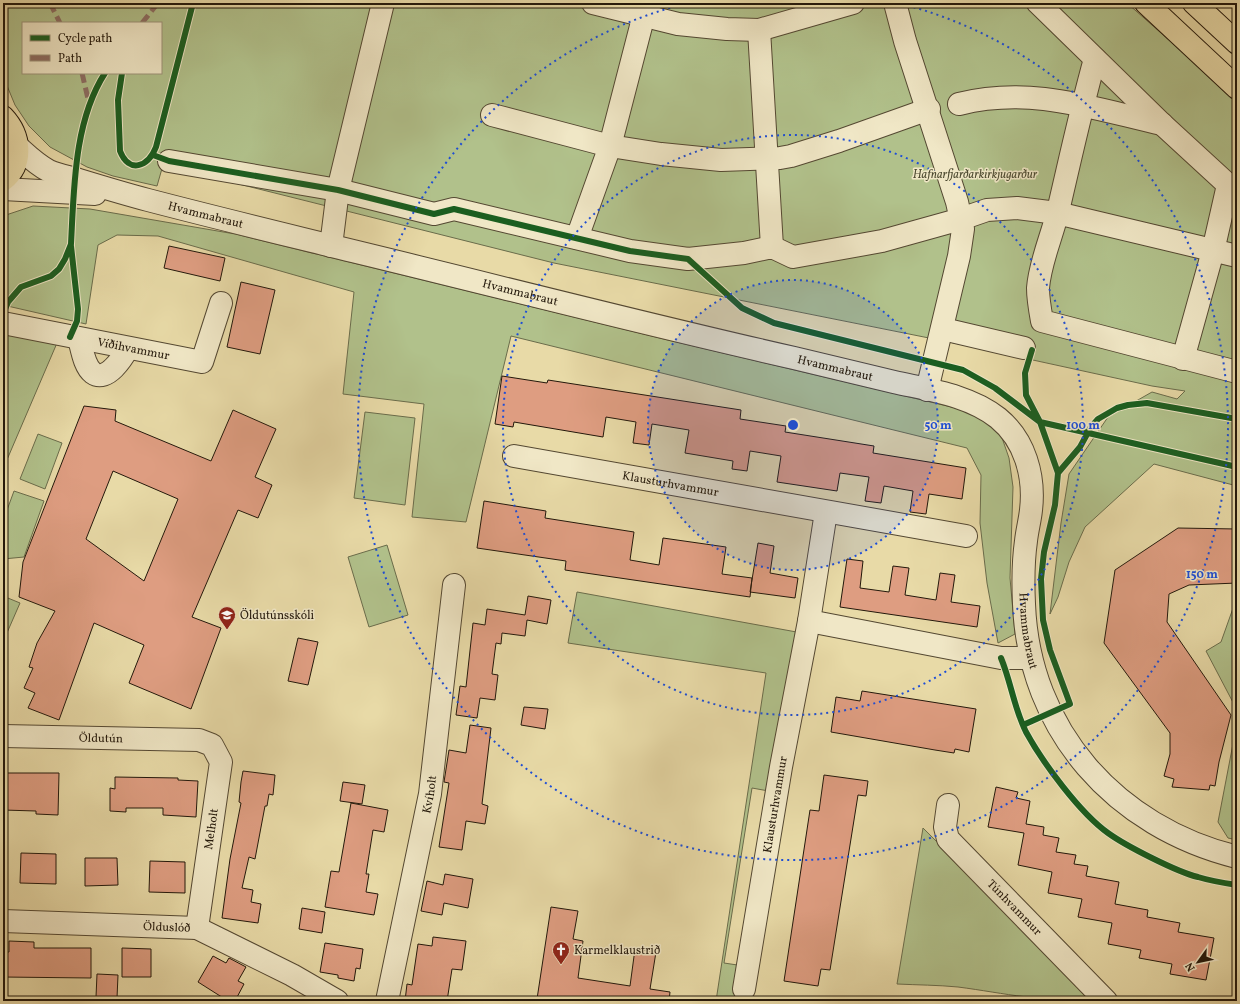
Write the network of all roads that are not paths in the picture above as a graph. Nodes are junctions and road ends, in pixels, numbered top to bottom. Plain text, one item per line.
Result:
1 (383, 3) edge
2 (593, 3) edge
3 (853, 3) edge
4 (895, 3) edge
5 (1038, 3) edge
6 (1146, 3) edge
7 (1194, 3) edge
8 (645, 10) edge
9 (759, 30) junction
10 (1237, 43) edge
11 (1095, 59) junction
12 (1237, 88) edge
13 (959, 104) dead end
14 (1082, 106) junction
15 (929, 109) junction
16 (492, 115) dead end
17 (3, 117) edge
18 (1162, 124) junction
19 (610, 146) junction
20 (18, 147) junction
21 (766, 158) junction
22 (169, 161) dead end
23 (3, 180) edge
24 (3, 189) edge
25 (1232, 189) edge
26 (338, 190) junction
27 (131, 195) junction
28 (1057, 213) junction
29 (961, 219) junction
30 (577, 238) junction
31 (331, 246) junction
32 (772, 248) junction
33 (1212, 251) junction
34 (1237, 256) edge
35 (221, 303) dead end
36 (3, 323) edge
37 (943, 329) junction
38 (79, 339) junction
39 (128, 348) junction
40 (1024, 348) dead end
41 (1183, 359) junction
42 (1237, 372) edge
43 (927, 390) junction
44 (514, 456) dead end
45 (826, 512) junction
46 (966, 536) dead end
47 (454, 585) dead end
48 (809, 621) junction
49 (1031, 658) junction
50 (3, 736) edge
51 (199, 740) joint
52 (948, 805) dead end
53 (1237, 857) edge
54 (3, 921) edge
55 (197, 928) junction
56 (744, 989) dead end
57 (337, 1001) edge
58 (387, 1001) edge
59 (1106, 1001) edge

1 - 26 street
2 - 8 street
3 - 9 street
4 - 15 street
5 - 11 street
6 - 12 main road
7 - 10 main road
8 - 9 street
8 - 19 street
9 - 21 street
11 - 14 street
11 - 18 street
13 - 14 street
14 - 18 street
14 - 28 street
15 - 21 street
15 - 29 street
16 - 19 street
17 - 20 main road
18 - 25 street
19 - 21 street
19 - 30 street
20 - 23 main road
20 - 27 street, Hvammabraut
21 - 32 street
22 - 26 street
24 - 27 street, Hvammabraut
25 - 33 street
26 - 30 street
26 - 31 street
27 - 31 street, Hvammabraut
28 - 29 street
28 - 33 street
28 - 41 street
29 - 32 street
29 - 37 street
30 - 32 street
31 - 43 street, Hvammabraut
33 - 34 street
33 - 41 street
35 - 39 street, Víðihvammur
36 - 38 street, Víðihvammur
37 - 40 street
37 - 43 street
38 - 39 street, Víðihvammur
38 - 39 street
41 - 42 street
43 - 49 street, Hvammabraut
44 - 45 street, Klausturhvammur
45 - 46 street, Klausturhvammur
45 - 48 street, Klausturhvammur
47 - 58 street, Kvíholt
48 - 49 street
48 - 56 street, Klausturhvammur
49 - 53 street, Hvammabraut
50 - 51 street, Öldutún
51 - 55 street, Melholt
52 - 59 street, Túnhvammur
54 - 55 street, Ölduslóð
55 - 57 street, Ölduslóð

